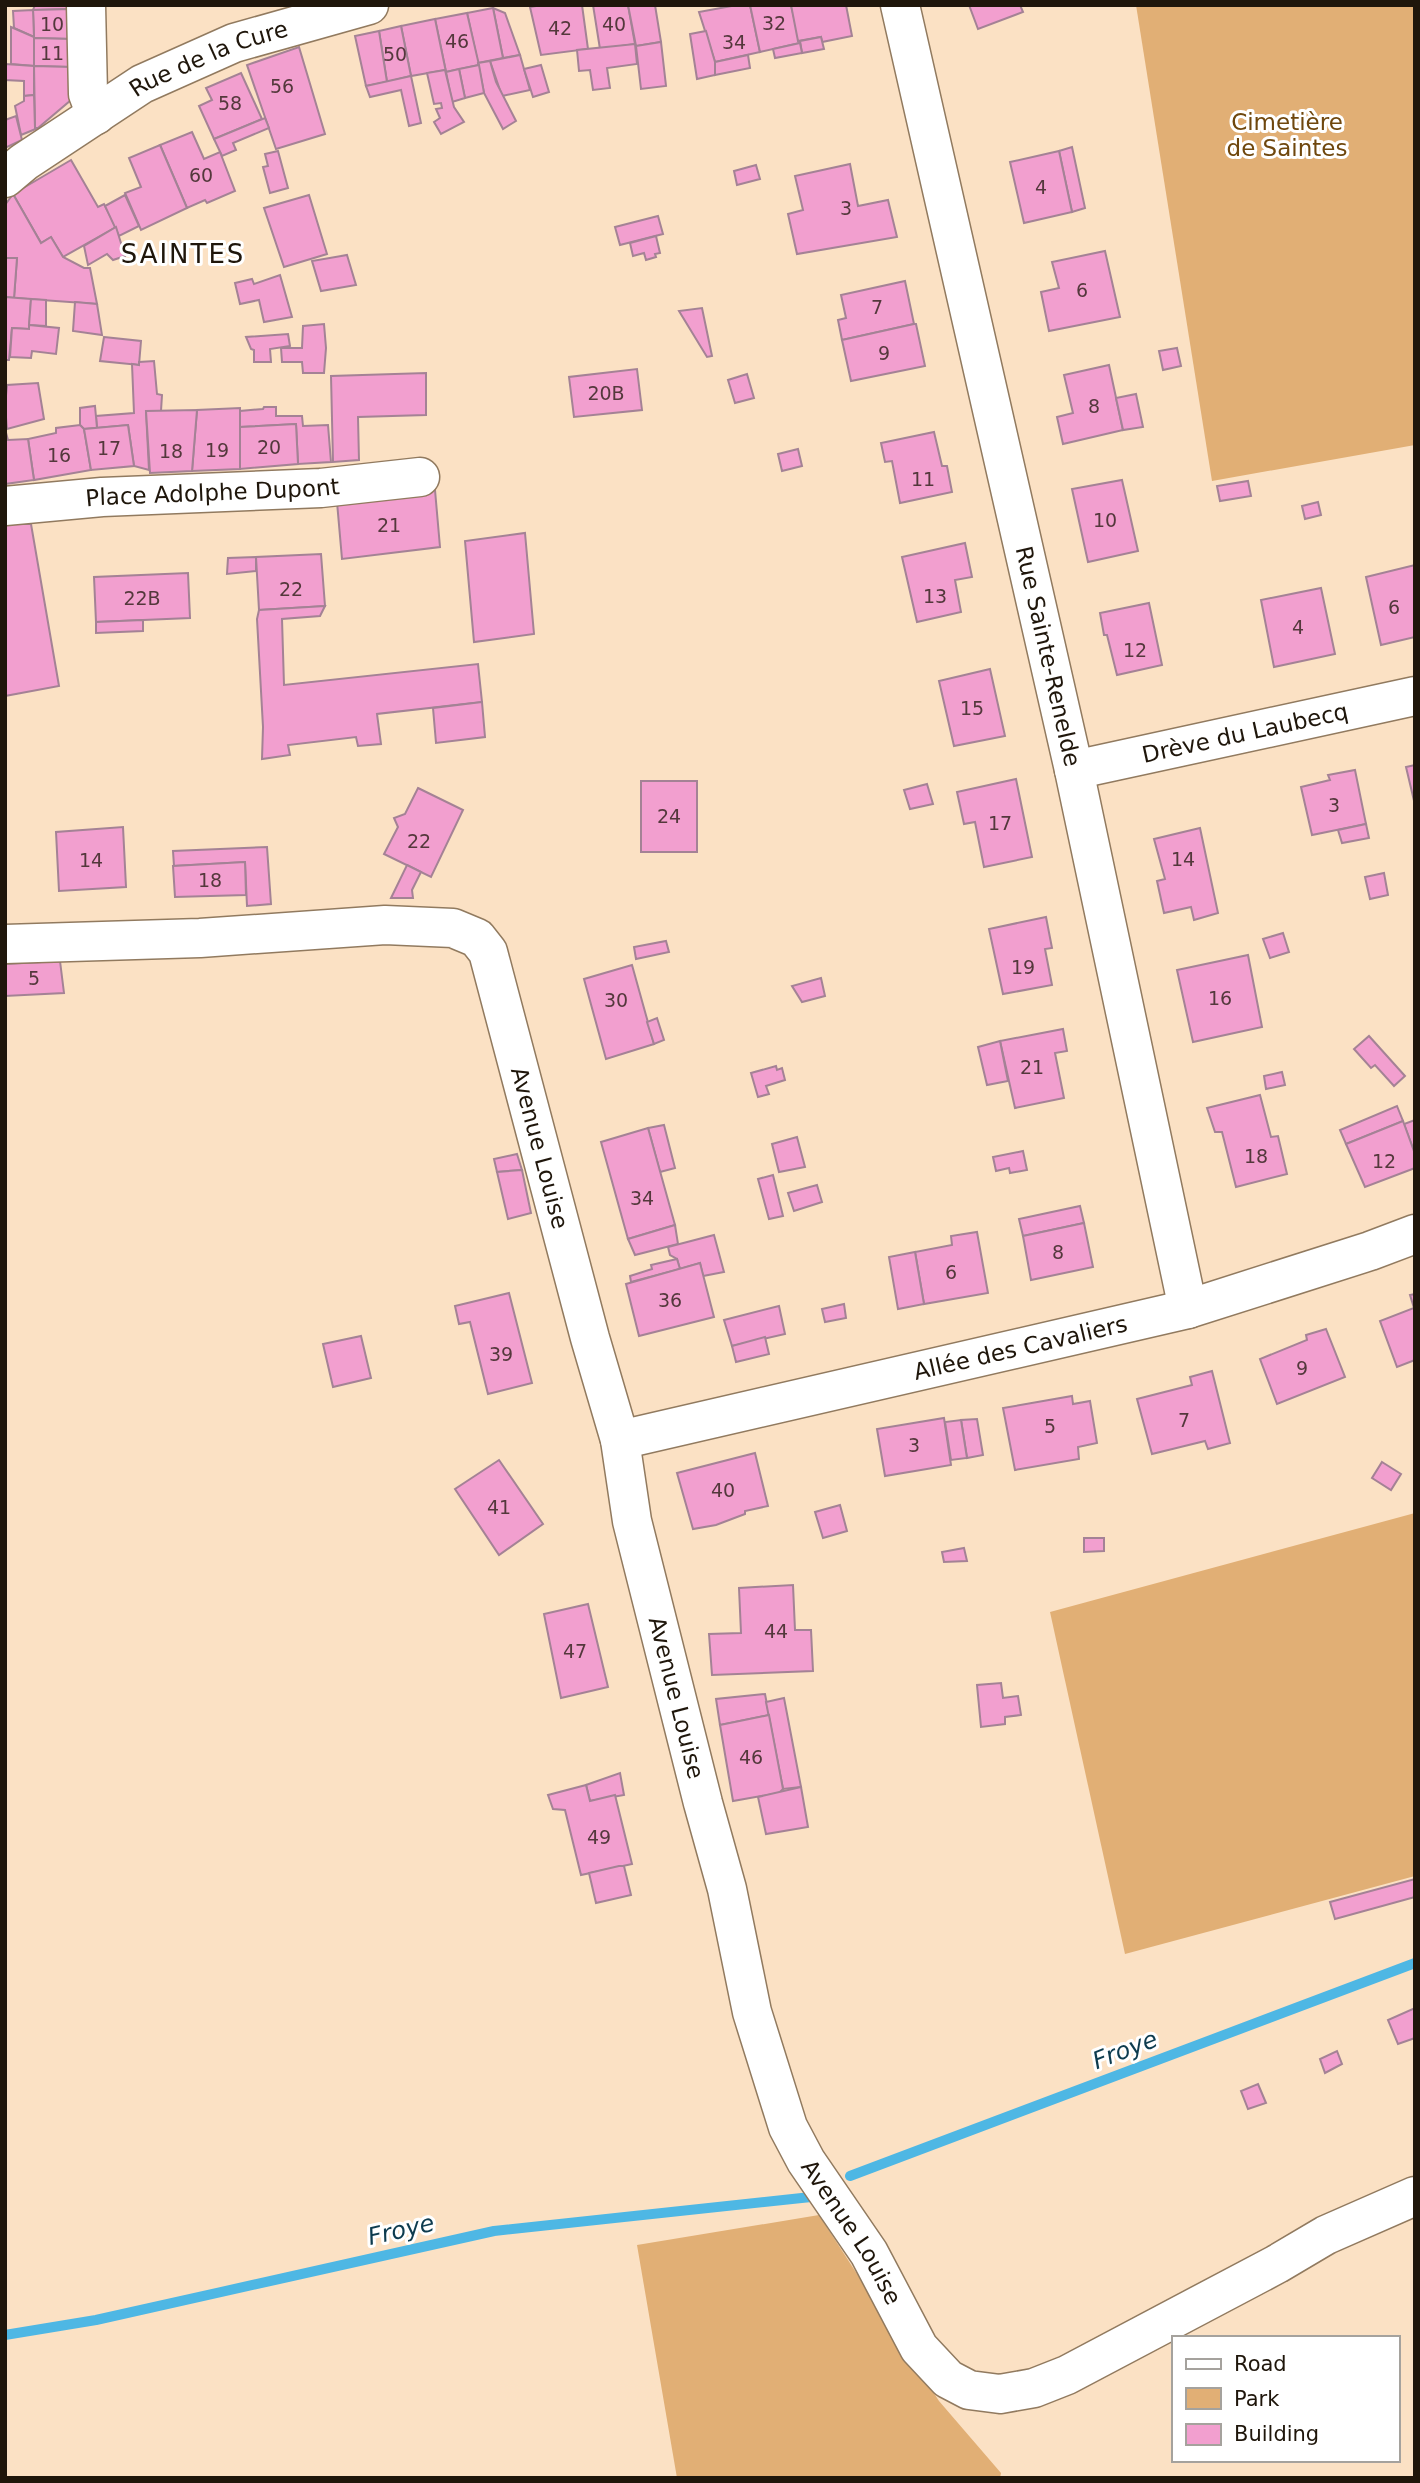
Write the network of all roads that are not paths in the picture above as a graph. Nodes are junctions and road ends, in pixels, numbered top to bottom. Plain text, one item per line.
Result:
1 (86, 5) edge
2 (369, 5) edge
3 (900, 5) edge
4 (96, 115) junction
5 (5, 178) edge
6 (420, 477) dead end
7 (5, 506) edge
8 (1415, 696) edge
9 (1074, 770) junction
10 (5, 944) edge
11 (1415, 1234) edge
12 (1188, 1310) junction
13 (620, 1440) junction
14 (1415, 2196) edge

1 - 4 street
2 - 4 street, Rue de la Cure
3 - 9 street, Rue Sainte-Renelde
4 - 5 street
6 - 7 street, Place Adolphe Dupont
8 - 9 street, Drève du Laubecq
9 - 12 street, Rue Sainte-Renelde
10 - 13 street, Avenue Louise
11 - 12 street, Allée des Cavaliers
12 - 13 street, Allée des Cavaliers
13 - 14 street, Avenue Louise

